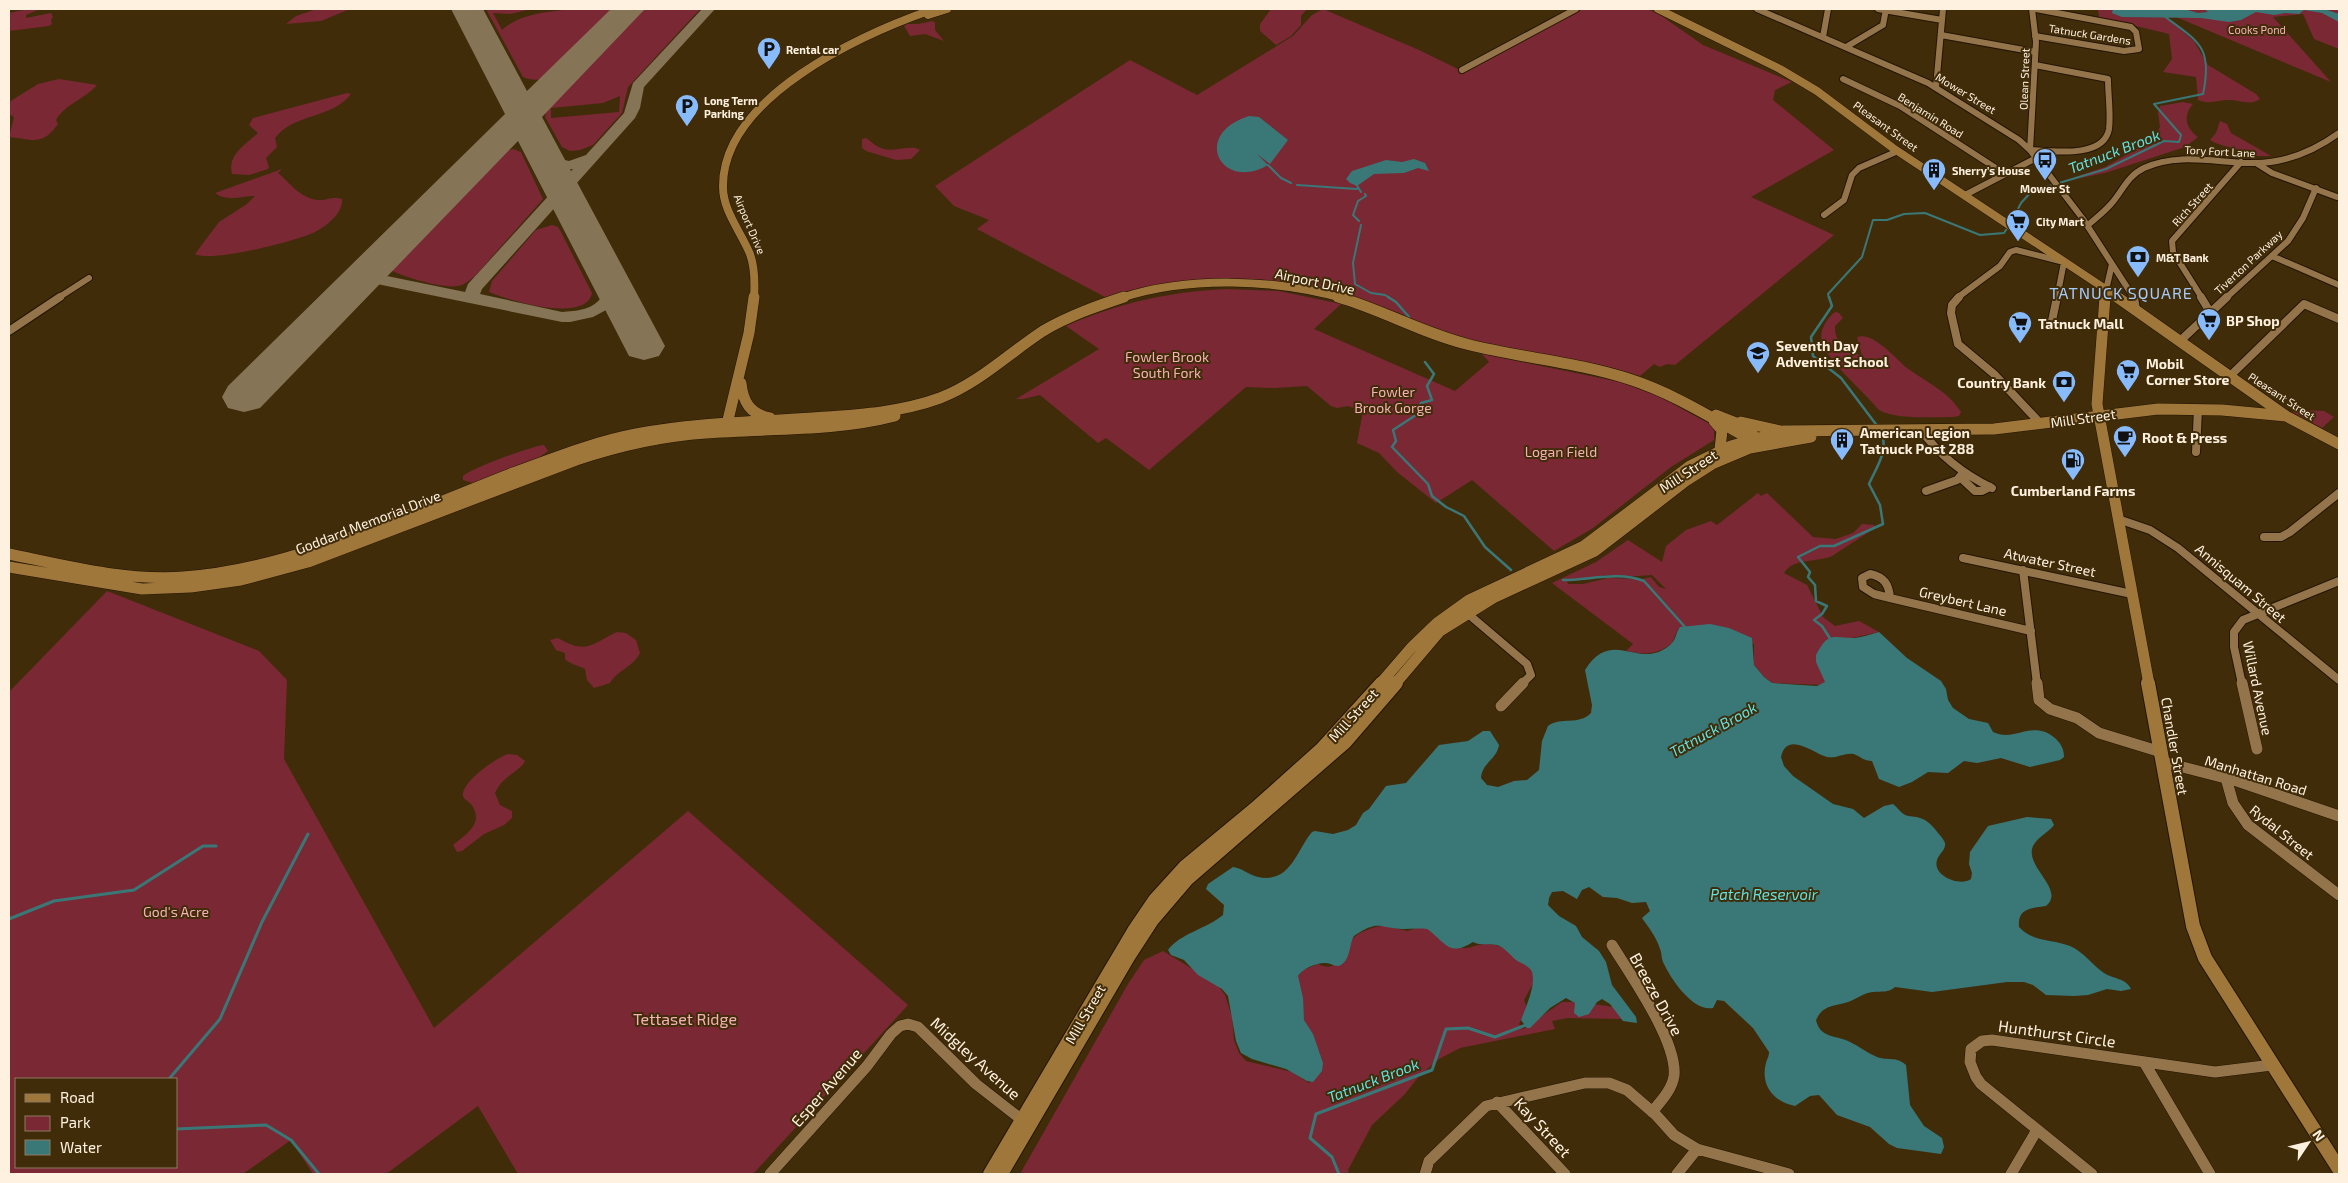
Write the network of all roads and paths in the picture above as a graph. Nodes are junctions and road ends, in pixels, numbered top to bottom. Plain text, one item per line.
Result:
1 (934, 9) edge
2 (947, 9) edge
3 (1576, 9) edge
4 (1658, 9) edge
5 (1828, 9) edge
6 (1878, 9) edge
7 (1886, 9) edge
8 (1943, 9) edge
9 (2032, 9) edge
10 (2036, 9) edge
11 (1761, 10) edge
12 (1942, 20) junction
13 (1941, 35) junction
14 (2035, 36) junction
15 (1823, 37) junction
16 (1846, 47) junction
17 (2035, 52) junction
18 (2035, 65) junction
19 (1462, 70) dead end
20 (1843, 79) dead end
21 (790, 83) junction
22 (1936, 87) junction
23 (2339, 133) edge
24 (2030, 150) junction
25 (1898, 151) junction
26 (2036, 158) junction
27 (2241, 162) junction
28 (2256, 163) junction
29 (2006, 174) junction
30 (2316, 188) junction
31 (1965, 195) junction
32 (2337, 197) dead end
33 (1824, 215) dead end
34 (2088, 225) junction
35 (2272, 256) junction
36 (2064, 262) junction
37 (2112, 264) junction
38 (89, 278) dead end
39 (2339, 285) edge
40 (2106, 290) junction
41 (2136, 310) junction
42 (2210, 312) junction
43 (2339, 320) edge
44 (2052, 321) dead end
45 (9, 331) edge
46 (2180, 341) junction
47 (741, 369) junction
48 (2230, 376) junction
49 (741, 383) junction
50 (733, 396) junction
51 (942, 397) junction
52 (1692, 407) junction
53 (2198, 408) junction
54 (2099, 416) junction
55 (2286, 416) junction
56 (1711, 418) junction
57 (801, 419) junction
58 (1735, 421) junction
59 (2041, 424) junction
60 (701, 425) junction
61 (730, 427) junction
62 (1849, 429) junction
63 (1921, 430) junction
64 (1783, 431) junction
65 (1756, 441) junction
66 (2339, 444) edge
67 (1720, 450) junction
68 (2196, 452) dead end
69 (1961, 475) junction
70 (1991, 487) dead end
71 (1926, 491) dead end
72 (2339, 493) edge
73 (2118, 519) junction
74 (2264, 537) dead end
75 (9, 554) edge
76 (1963, 558) dead end
77 (9, 567) edge
78 (2023, 570) junction
79 (2339, 581) edge
80 (2132, 594) junction
81 (1890, 598) dead end
82 (1467, 613) junction
83 (2257, 614) junction
84 (2031, 630) junction
85 (2339, 680) edge
86 (1501, 706) dead end
87 (2257, 748) dead end
88 (2162, 757) junction
89 (2226, 778) junction
90 (2339, 816) edge
91 (1218, 846) junction
92 (2339, 895) edge
93 (1612, 945) dead end
94 (907, 1025) joint
95 (2144, 1062) junction
96 (2272, 1065) junction
97 (1497, 1102) junction
98 (1652, 1112) junction
99 (1022, 1120) junction
100 (2037, 1130) junction
101 (1696, 1149) junction
102 (2339, 1169) edge
103 (770, 1174) edge
104 (990, 1174) edge
105 (1001, 1174) edge
106 (1425, 1174) edge
107 (1565, 1174) edge
108 (1677, 1174) edge
109 (1788, 1174) edge
110 (2011, 1174) edge
111 (2092, 1174) edge
112 (2210, 1174) edge

1 - 21 main road, Airport Drive
2 - 21 main road, Airport Drive
3 - 19 street
4 - 25 main road, Pleasant Street
5 - 15 street
6 - 7 street
7 - 12 street
7 - 16 street
8 - 12 street
9 - 14 street, Olean Street
10 - 14 street, Tatnuck Gardens
11 - 15 street, Mower Street
12 - 13 street
13 - 17 street
13 - 22 street
14 - 17 street, Olean Street
15 - 16 street, Mower Street
16 - 22 street, Mower Street
17 - 18 street, Olean Street
18 - 24 street, Olean Street
18 - 24 street
20 - 29 street, Benjamin Road
21 - 47 main road, Airport Drive
22 - 24 street, Mower Street
23 - 28 street, Tory Fort Lane
24 - 26 street, Mower Street
25 - 31 main road, Pleasant Street
25 - 33 street
26 - 29 street
26 - 34 street, Mower Street
27 - 28 street, Tory Fort Lane
27 - 34 street, Tory Fort Lane
27 - 42 street, Rich Street
28 - 30 street
29 - 31 street
30 - 32 street
30 - 35 street, Tiverton Parkway
31 - 36 main road, Pleasant Street
34 - 37 street, Mower Street
35 - 39 street
35 - 42 street, Tiverton Parkway
36 - 40 main road, Pleasant Street
36 - 44 street
36 - 59 street
37 - 40 street
37 - 41 street, Mower Street
38 - 45 street
40 - 41 main road, Pleasant Street
40 - 54 main road, Chandler Street
41 - 46 main road, Pleasant Street
42 - 46 street, Tiverton Parkway
43 - 48 street
46 - 48 main road, Pleasant Street
47 - 49 main road, Airport Drive
47 - 50 main road, Airport Drive
48 - 55 main road, Pleasant Street
49 - 57 main road, Airport Drive
49 - 61 main road, Airport Drive
50 - 60 main road
50 - 61 main road, Airport Drive
51 - 52 main road, Airport Drive
51 - 57 main road, Airport Drive
51 - 61 main road, Airport Drive
52 - 56 main road, Airport Drive
52 - 58 main road, Airport Drive
53 - 54 main road, Mill Street
53 - 55 main road, Mill Street
53 - 68 street
54 - 59 main road, Mill Street
54 - 73 main road, Chandler Street
55 - 66 main road, Pleasant Street
56 - 65 main road, Airport Drive
56 - 67 main road
57 - 61 main road, Airport Drive
58 - 64 main road, Airport Drive
58 - 65 main road, Airport Drive
59 - 63 main road, Mill Street
60 - 61 main road, Goddard Memorial Drive
60 - 75 main road, Goddard Memorial Drive
61 - 77 main road, Goddard Memorial Drive
62 - 63 main road, Mill Street
62 - 64 main road, Mill Street
62 - 65 main road, Mill Street
63 - 69 street
64 - 65 main road, Mill Street
65 - 67 main road, Mill Street
65 - 82 main road, Mill Street
67 - 91 main road, Mill Street
69 - 70 street
69 - 71 street
72 - 74 street
73 - 80 main road, Chandler Street
73 - 83 street, Annisquam Street
76 - 78 street, Atwater Street
78 - 80 street, Atwater Street
78 - 84 street
79 - 83 street, Willard Avenue
80 - 88 main road, Chandler Street
81 - 84 street, Greybert Lane
82 - 86 street
82 - 91 main road, Mill Street
83 - 85 street, Annisquam Street
83 - 87 street, Willard Avenue
84 - 88 street, Manhattan Road
88 - 89 street, Manhattan Road
88 - 96 main road, Chandler Street
89 - 90 street, Manhattan Road
89 - 92 street, Rydal Street
91 - 99 main road, Mill Street
91 - 105 main road, Mill Street
93 - 98 street, Breeze Drive
94 - 99 street, Midgley Avenue
94 - 103 street, Esper Avenue
95 - 96 street, Hunthurst Circle
95 - 100 street, Hunthurst Circle
95 - 112 street
96 - 102 main road, Chandler Street
97 - 98 street
97 - 106 street
97 - 107 street, Kay Street
98 - 101 street
99 - 104 main road, Mill Street
100 - 110 street
100 - 111 street, Hunthurst Circle
101 - 108 street
101 - 109 street

